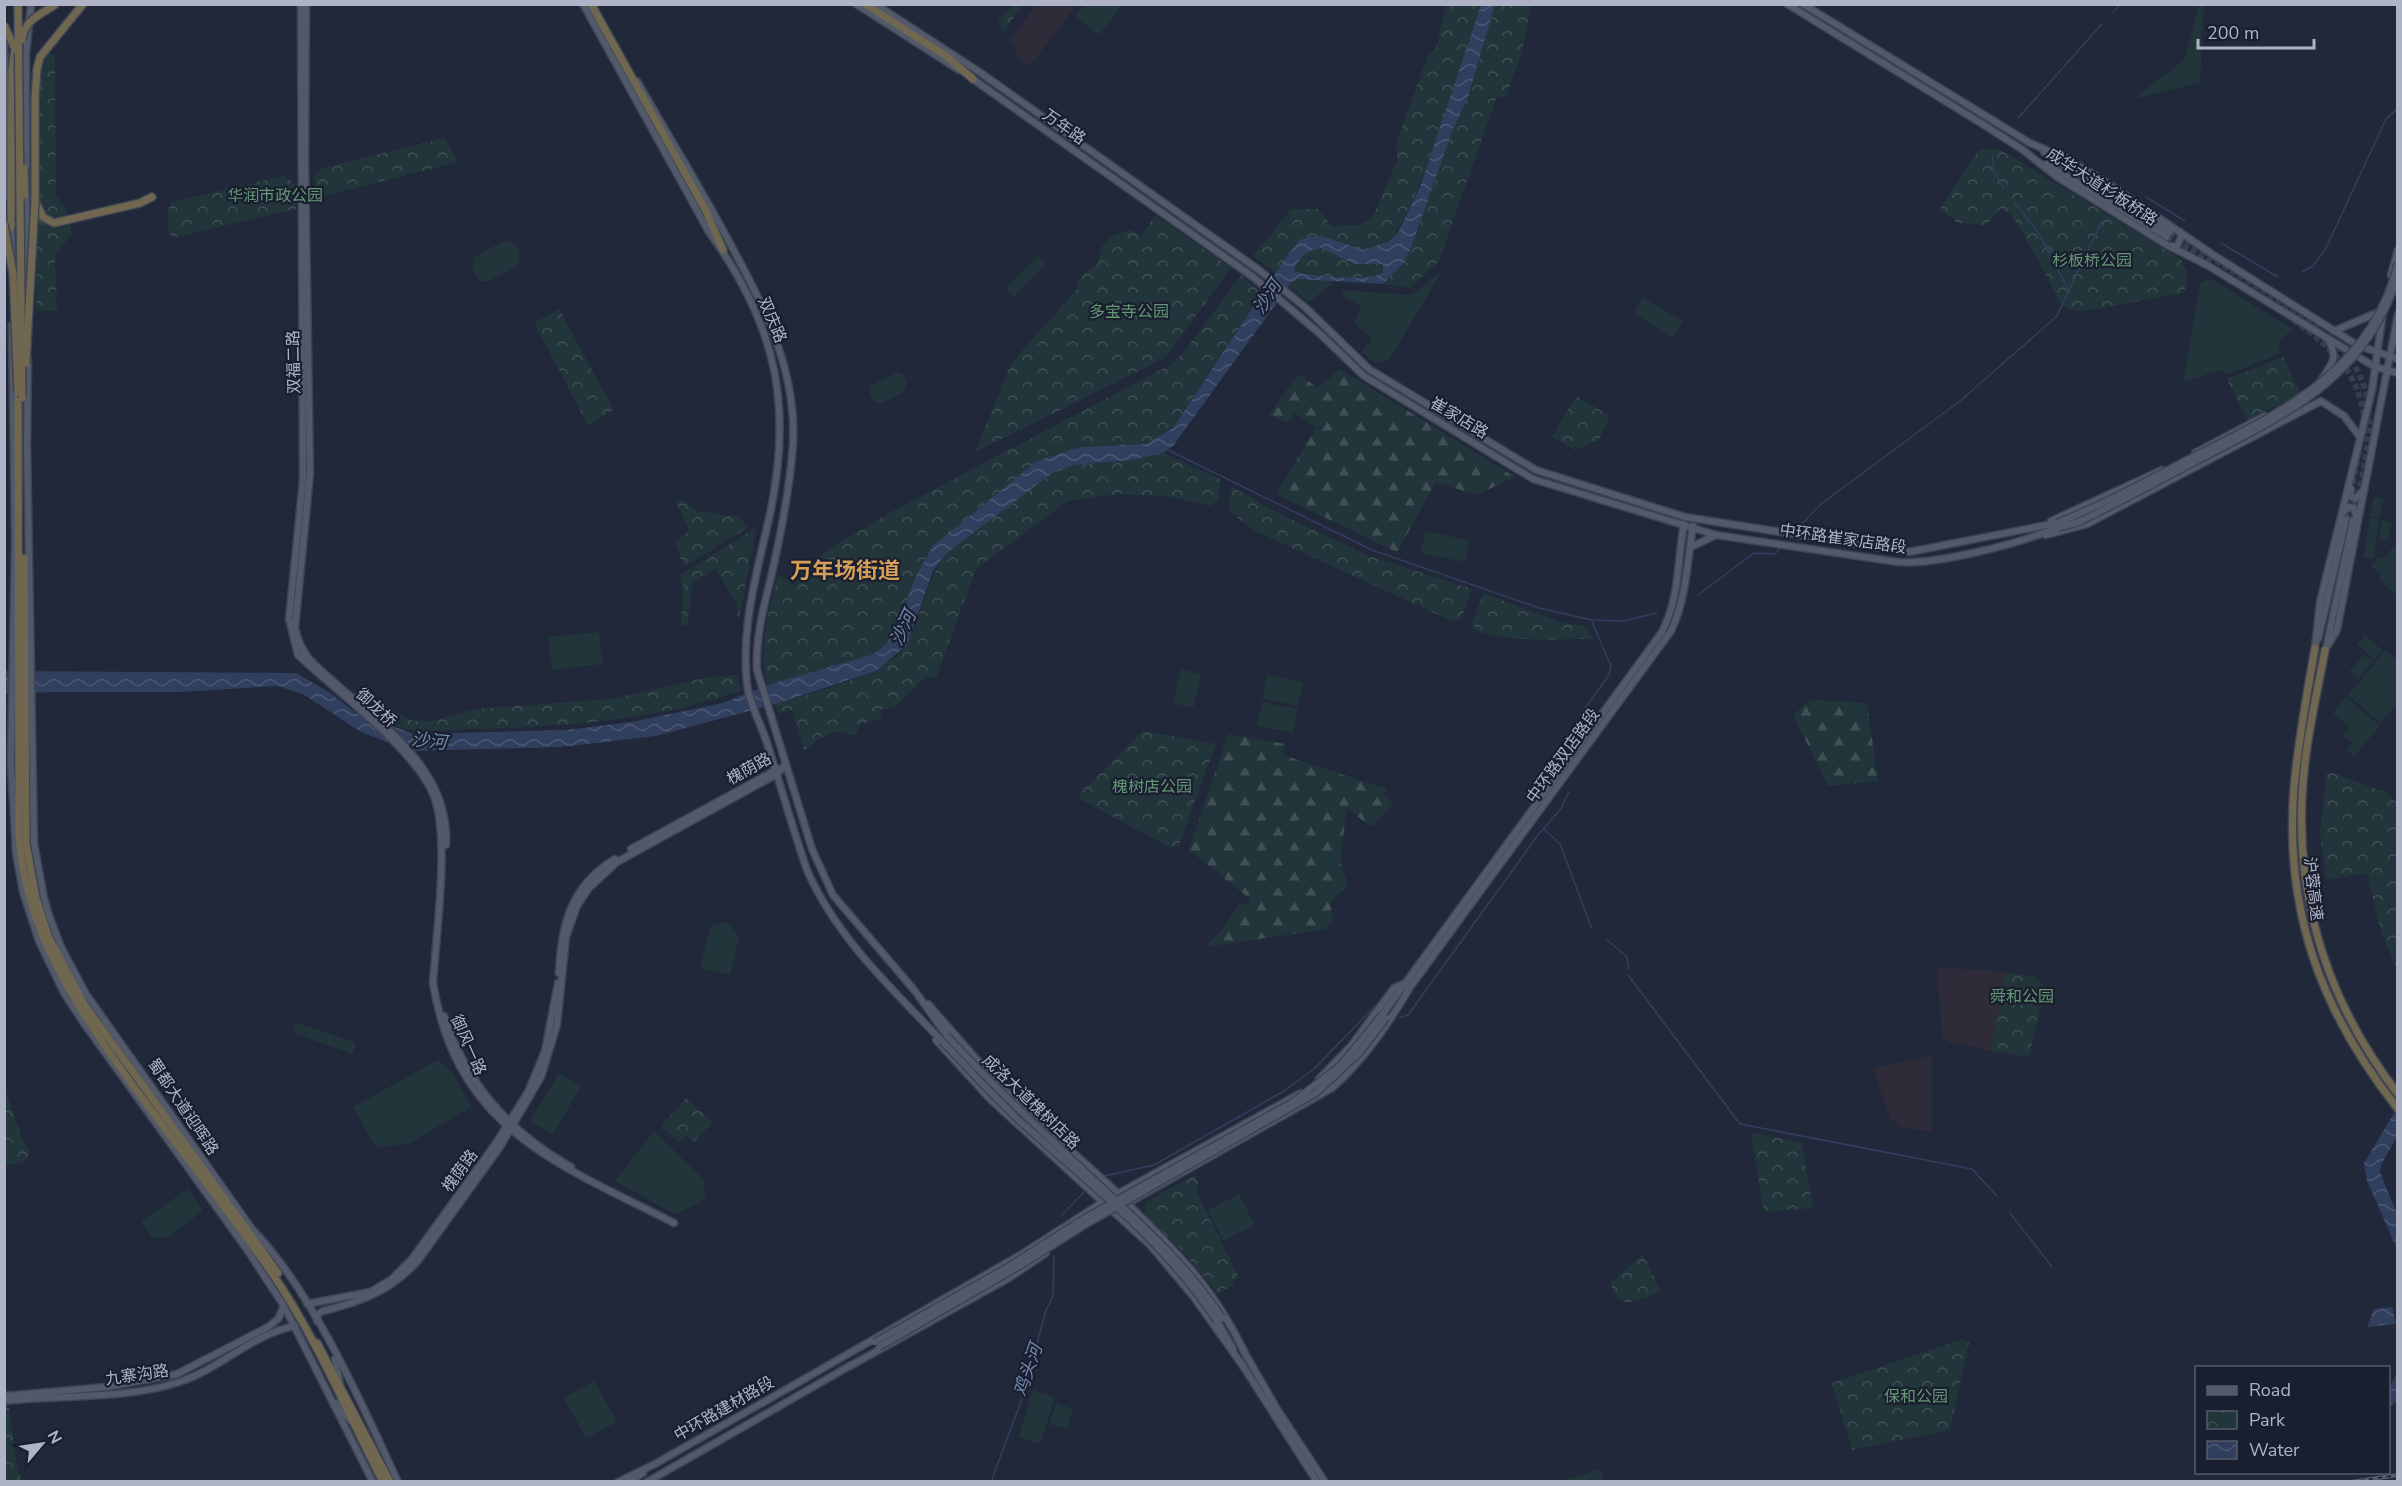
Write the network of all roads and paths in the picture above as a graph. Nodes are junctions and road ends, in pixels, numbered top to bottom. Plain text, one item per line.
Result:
1 (16, 4) edge
2 (31, 4) edge
3 (56, 4) edge
4 (83, 4) edge
5 (301, 4) edge
6 (306, 4) edge
7 (583, 4) edge
8 (592, 4) edge
9 (855, 4) edge
10 (865, 4) edge
11 (875, 4) edge
12 (1787, 4) edge
13 (1803, 4) edge
14 (4, 25) edge
15 (23, 32) junction
16 (27, 39) junction
17 (4, 41) edge
18 (17, 49) junction
19 (973, 79) junction
20 (23, 80) junction
21 (2023, 150) junction
22 (25, 195) joint
23 (152, 197) dead end
24 (35, 201) junction
25 (8, 226) edge
26 (25, 226) junction
27 (2171, 233) junction
28 (2167, 245) junction
29 (723, 250) junction
30 (2397, 250) edge
31 (2397, 263) edge
32 (1258, 270) joint
33 (2397, 276) edge
34 (1253, 277) joint
35 (2384, 304) junction
36 (2397, 314) edge
37 (2334, 331) junction
38 (2328, 339) junction
39 (2377, 354) junction
40 (2389, 357) junction
41 (2397, 359) edge
42 (2374, 367) junction
43 (2386, 371) junction
44 (2397, 373) edge
45 (20, 398) junction
46 (2360, 438) junction
47 (2353, 476) junction
48 (2367, 482) junction
49 (1686, 517) junction
50 (1694, 519) junction
51 (2057, 525) junction
52 (1683, 526) junction
53 (2338, 527) junction
54 (1692, 529) junction
55 (2022, 531) junction
56 (2356, 532) junction
57 (1716, 535) junction
58 (2033, 538) junction
59 (1691, 547) junction
60 (2315, 648) junction
61 (2325, 650) junction
62 (337, 690) joint
63 (349, 695) joint
64 (769, 712) joint
65 (757, 717) joint
66 (786, 764) junction
67 (424, 771) junction
68 (776, 772) junction
69 (33, 899) junction
70 (44, 943) junction
71 (50, 965) junction
72 (1403, 984) junction
73 (1409, 989) junction
74 (915, 991) junction
75 (86, 994) junction
76 (901, 998) junction
77 (1384, 1016) junction
78 (92, 1034) junction
79 (109, 1037) junction
80 (945, 1039) junction
81 (117, 1062) junction
82 (2397, 1094) edge
83 (2397, 1109) edge
84 (172, 1126) junction
85 (510, 1127) junction
86 (193, 1147) junction
87 (1118, 1193) junction
88 (1103, 1202) junction
89 (1128, 1204) junction
90 (1113, 1211) junction
91 (676, 1222) dead end
92 (307, 1304) junction
93 (284, 1306) junction
94 (1220, 1320) junction
95 (317, 1321) junction
96 (296, 1326) junction
97 (877, 1344) junction
98 (333, 1351) junction
99 (1244, 1351) junction
100 (842, 1357) junction
101 (849, 1366) junction
102 (1245, 1369) junction
103 (341, 1387) junction
104 (330, 1395) junction
105 (4, 1396) edge
106 (4, 1401) edge
107 (357, 1427) junction
108 (656, 1464) junction
109 (661, 1473) junction
110 (373, 1482) edge
111 (383, 1482) edge
112 (390, 1482) edge
113 (398, 1482) edge
114 (618, 1482) edge
115 (629, 1482) edge
116 (640, 1482) edge
117 (647, 1482) edge
118 (1317, 1482) edge
119 (1325, 1482) edge

1 - 18 highway, bridge
2 - 16 main road
3 - 15 highway, bridge
4 - 24 highway, bridge
5 - 62 main road, 双福二路
6 - 63 main road, 双福二路
7 - 29 main road, 双庆路
8 - 29 highway
8 - 64 main road, 双庆路
9 - 19 main road, 万年路
10 - 19 highway
11 - 32 main road, 万年路
12 - 21 main road, 成华大道杉板桥路
13 - 27 main road, 成华大道杉板桥路
14 - 18 highway, bridge
15 - 18 highway, bridge
15 - 20 highway, bridge
16 - 17 main road
16 - 26 main road
17 - 25 main road, 蜀都大道迎晖路
18 - 20 highway, bridge
18 - 25 highway
18 - 45 highway, bridge
19 - 34 main road, 万年路
20 - 22 highway, bridge
21 - 27 main road
21 - 28 main road, 成华大道杉板桥路
22 - 26 main road
23 - 24 highway
24 - 45 highway, bridge
25 - 45 highway, bridge
25 - 71 main road, 蜀都大道迎晖路
26 - 75 main road, 蜀都大道迎晖路
27 - 28 main road
27 - 37 main road, 成华大道杉板桥路
28 - 38 main road, 成华大道杉板桥路
29 - 65 main road, 双庆路
30 - 35 main road
31 - 51 main road, bridge
32 - 49 main road, 崔家店路
33 - 51 main road, bridge
34 - 52 main road, 崔家店路
35 - 37 main road
35 - 39 main road
36 - 40 main road
37 - 39 main road, 成华大道杉板桥路
38 - 42 main road, 成华大道杉板桥路
38 - 55 main road, 中环路崔家店路段
39 - 40 main road, 成华大道杉板桥路
39 - 42 main road
40 - 41 main road, 成华大道杉板桥路
40 - 43 main road
42 - 43 main road, 成华大道杉板桥路
42 - 46 main road
43 - 44 main road, 成华大道杉板桥路
43 - 48 main road
45 - 69 highway
46 - 47 main road
46 - 58 main road, 中环路崔家店路段
47 - 48 main road
47 - 53 main road
48 - 56 main road
49 - 50 main road, 中环路崔家店路段
49 - 52 main road, 中环路双店路段
50 - 54 main road, 中环路双店路段
50 - 55 main road, 中环路崔家店路段
51 - 55 main road, 中环路崔家店路段
51 - 58 main road, 中环路崔家店路段
52 - 54 main road, 中环路崔家店路段
52 - 72 main road, 中环路双店路段
53 - 56 main road
53 - 60 main road
54 - 57 main road, 中环路崔家店路段
54 - 59 main road, 中环路双店路段
56 - 61 main road
57 - 58 main road, 中环路崔家店路段
57 - 59 main road
59 - 73 main road, 中环路双店路段
60 - 61 main road
60 - 83 highway, 沪蓉高速
61 - 82 highway, 沪蓉高速
62 - 67 main road, 御龙桥
63 - 67 main road, 御龙桥
64 - 66 main road, 成洛大道槐树店路
65 - 68 main road, 成洛大道槐树店路
66 - 68 main road, 槐荫路
66 - 74 main road, 成洛大道槐树店路
67 - 85 main road, 御风一路
68 - 76 main road, 成洛大道槐树店路
68 - 85 main road, 槐荫路
69 - 70 highway, 蜀都大道迎晖路
69 - 79 highway, 蜀都大道迎晖路
70 - 71 main road
70 - 81 highway, 蜀都大道迎晖路
71 - 78 main road, 蜀都大道迎晖路
72 - 77 main road
72 - 87 main road
73 - 77 main road
73 - 89 main road
74 - 80 main road, 成洛大道槐树店路
74 - 87 main road
75 - 79 main road
75 - 86 main road, 蜀都大道迎晖路
76 - 80 main road, 成洛大道槐树店路
76 - 88 main road
77 - 97 main road, bridge
78 - 81 main road
78 - 93 main road, 蜀都大道迎晖路
79 - 84 highway, 蜀都大道迎晖路
80 - 94 main road, 成洛大道槐树店路, bridge
81 - 107 highway, 蜀都大道迎晖路
84 - 86 main road
84 - 103 highway, 蜀都大道迎晖路
85 - 91 main road, 御风一路
85 - 92 main road, 槐荫路
85 - 95 main road, 槐荫路
86 - 92 main road, 蜀都大道迎晖路
87 - 88 main road
87 - 89 main road
88 - 90 main road
88 - 100 main road
89 - 90 main road
89 - 99 main road
90 - 101 main road
90 - 102 main road
92 - 95 main road, 蜀都大道迎晖路
93 - 96 main road, 蜀都大道迎晖路
93 - 105 main road, 九寨沟路
94 - 99 main road, 成洛大道槐树店路
94 - 102 main road, 成洛大道槐树店路
95 - 98 main road, 蜀都大道迎晖路
96 - 104 main road, 蜀都大道迎晖路
96 - 106 main road, 九寨沟路
97 - 100 main road
97 - 101 main road
98 - 103 main road
98 - 113 main road, 蜀都大道迎晖路
99 - 119 main road, 成洛大道槐树店路
100 - 108 main road, 中环路建材路段
101 - 109 main road, 中环路建材路段
102 - 118 main road, 成洛大道槐树店路
103 - 107 highway, 蜀都大道迎晖路
104 - 107 main road
104 - 110 main road, 蜀都大道迎晖路
107 - 111 highway
107 - 112 highway
108 - 114 main road, 中环路建材路段
108 - 115 main road
109 - 116 main road
109 - 117 main road, 中环路建材路段

